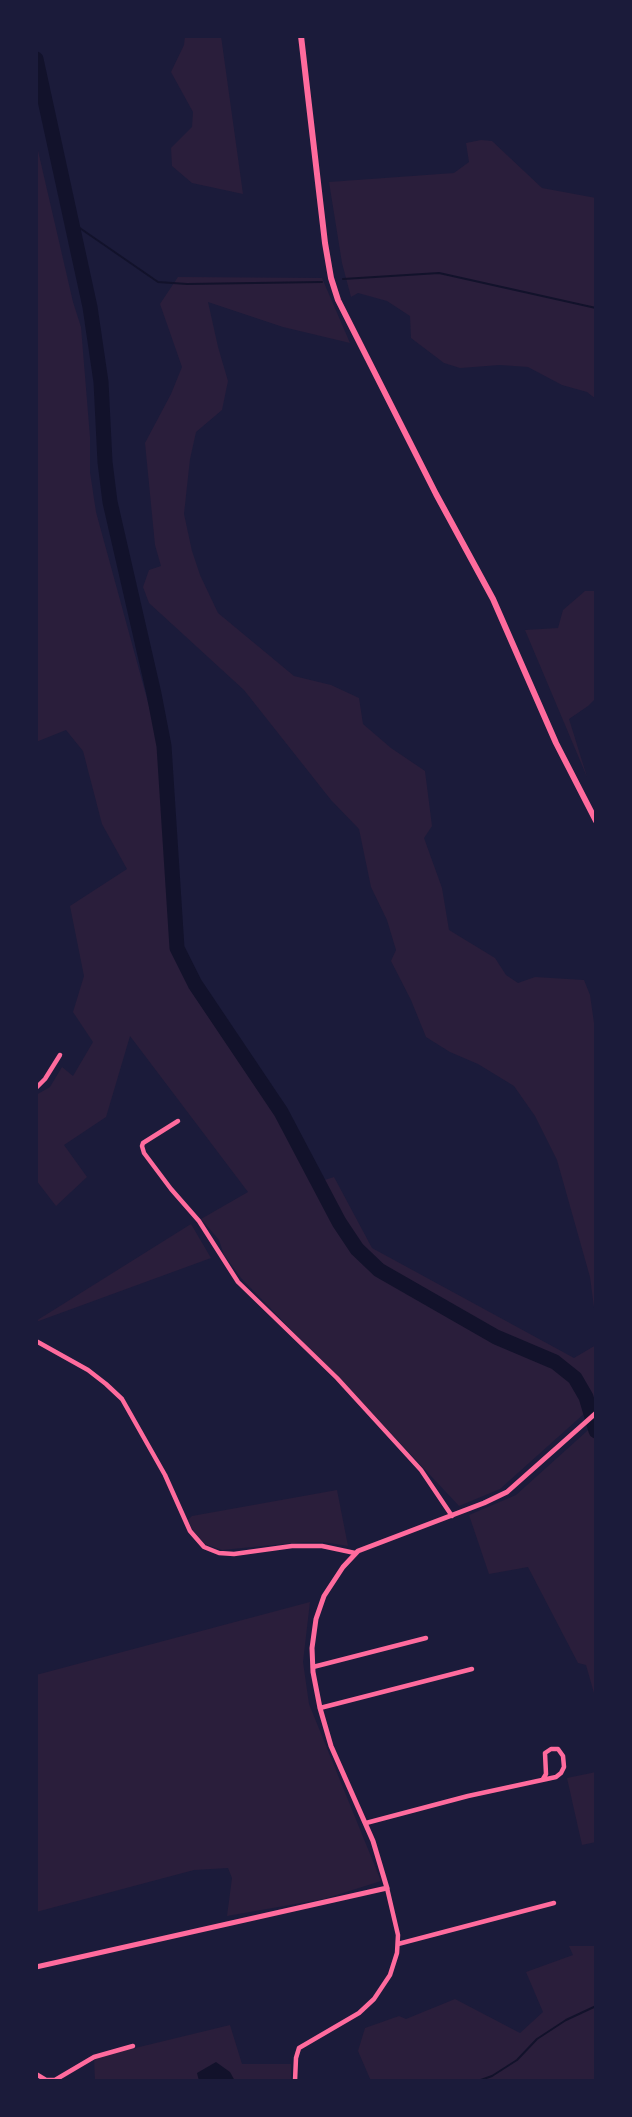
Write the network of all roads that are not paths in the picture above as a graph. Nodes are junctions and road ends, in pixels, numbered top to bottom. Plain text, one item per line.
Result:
1 (301, 36) edge
2 (596, 821) edge
3 (60, 1055) dead end
4 (36, 1088) edge
5 (178, 1121) dead end
6 (36, 1341) edge
7 (596, 1413) edge
8 (452, 1516) junction
9 (355, 1553) junction
10 (426, 1638) dead end
11 (313, 1667) junction
12 (472, 1669) dead end
13 (320, 1708) junction
14 (543, 1779) junction
15 (366, 1823) junction
16 (387, 1888) junction
17 (554, 1903) dead end
18 (398, 1944) junction
19 (36, 1967) edge
20 (134, 2046) dead end
21 (36, 2074) edge
22 (295, 2081) edge

1 - 2 main road
3 - 4 street
5 - 8 street
6 - 9 street
7 - 8 street
8 - 9 street
9 - 11 street
10 - 11 street
11 - 13 street
12 - 13 street
13 - 15 street
14 - 14 street
14 - 15 street
15 - 16 street
16 - 18 street
16 - 19 street
17 - 18 street
18 - 22 street
20 - 21 street

